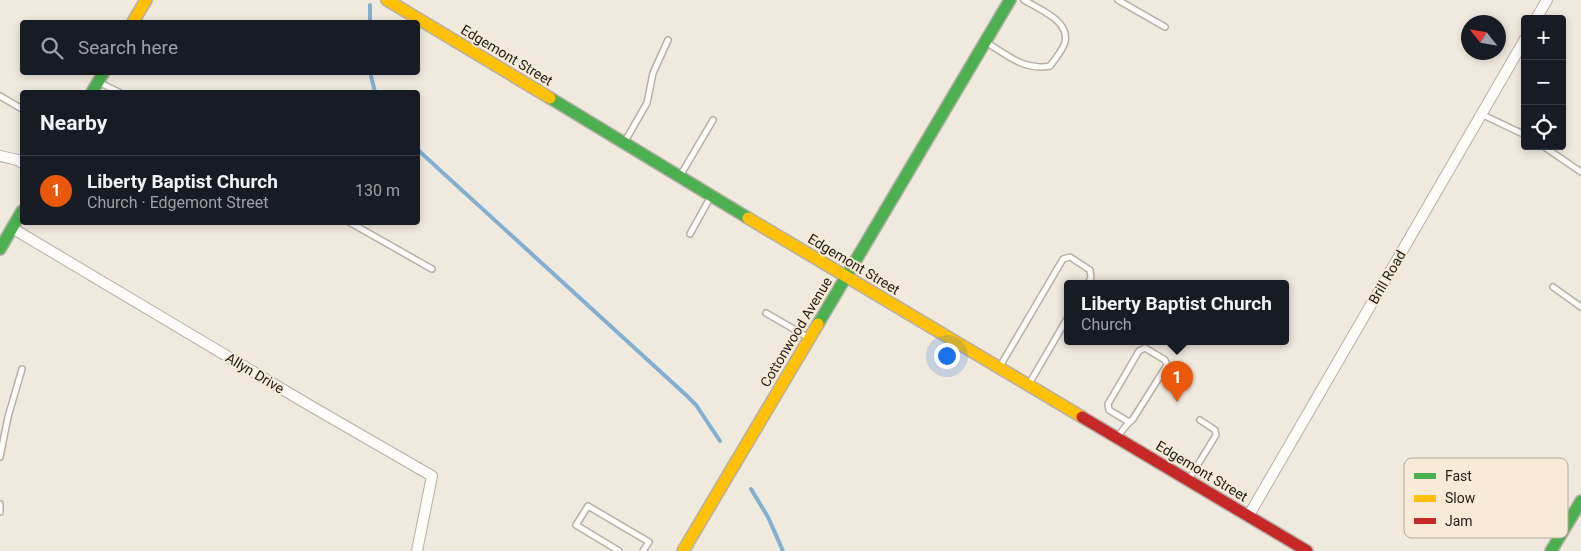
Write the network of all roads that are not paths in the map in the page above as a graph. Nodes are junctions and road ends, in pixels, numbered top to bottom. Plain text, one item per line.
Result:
1 (146, 0) edge
2 (387, 0) edge
3 (1010, 0) edge
4 (1024, 0) edge
5 (1118, 0) edge
6 (1547, 0) edge
7 (1538, 15) edge
8 (134, 20) edge
9 (1165, 27) dead end
10 (668, 40) dead end
11 (985, 41) junction
12 (1521, 46) edge
13 (98, 82) edge
14 (114, 90) edge
15 (0, 96) edge
16 (20, 108) edge
17 (1481, 114) junction
18 (713, 120) dead end
19 (1521, 133) edge
20 (624, 143) junction
21 (1549, 150) edge
22 (0, 156) edge
23 (20, 162) edge
24 (1581, 172) edge
25 (679, 176) junction
26 (712, 196) junction
27 (20, 214) edge
28 (354, 225) edge
29 (12, 228) junction
30 (690, 234) dead end
31 (0, 249) edge
32 (432, 269) dead end
33 (846, 277) junction
34 (1090, 280) edge
35 (1552, 287) dead end
36 (1581, 307) edge
37 (766, 313) dead end
38 (1064, 324) edge
39 (809, 339) junction
40 (999, 368) junction
41 (22, 369) dead end
42 (1028, 385) junction
43 (1200, 420) dead end
44 (1129, 422) junction
45 (1118, 438) junction
46 (0, 457) edge
47 (1189, 480) junction
48 (1581, 501) edge
49 (0, 504) edge
50 (0, 512) edge
51 (1249, 516) junction
52 (1568, 523) edge
53 (1559, 538) edge
54 (417, 551) edge
55 (619, 551) edge
56 (643, 551) edge
57 (683, 551) edge
58 (1307, 551) edge
59 (1551, 551) edge

1 - 8 street
2 - 20 street, Edgemont Street
3 - 11 street, Cottonwood Avenue
4 - 11 lane
5 - 9 lane
6 - 7 street
10 - 20 lane
11 - 33 street, Cottonwood Avenue
12 - 17 street, Brill Road
13 - 14 lane
15 - 16 lane
17 - 19 lane
17 - 51 street, Brill Road
18 - 25 lane
20 - 25 street, Edgemont Street
21 - 24 lane
22 - 23 street
25 - 26 street, Edgemont Street
26 - 30 lane
26 - 33 street, Edgemont Street
27 - 29 street
28 - 32 lane
29 - 31 street
29 - 54 street, Allyn Drive
33 - 39 street, Cottonwood Avenue
33 - 40 street, Edgemont Street
34 - 40 lane
35 - 36 lane
37 - 39 lane
38 - 42 lane
39 - 57 street, Cottonwood Avenue
40 - 42 street, Edgemont Street
41 - 46 lane
42 - 45 street, Edgemont Street
43 - 47 lane
44 - 44 lane
44 - 45 lane
45 - 47 street, Edgemont Street
47 - 51 street, Edgemont Street
48 - 52 street
49 - 50 lane
51 - 58 street, Edgemont Street
53 - 59 street
55 - 56 lane

